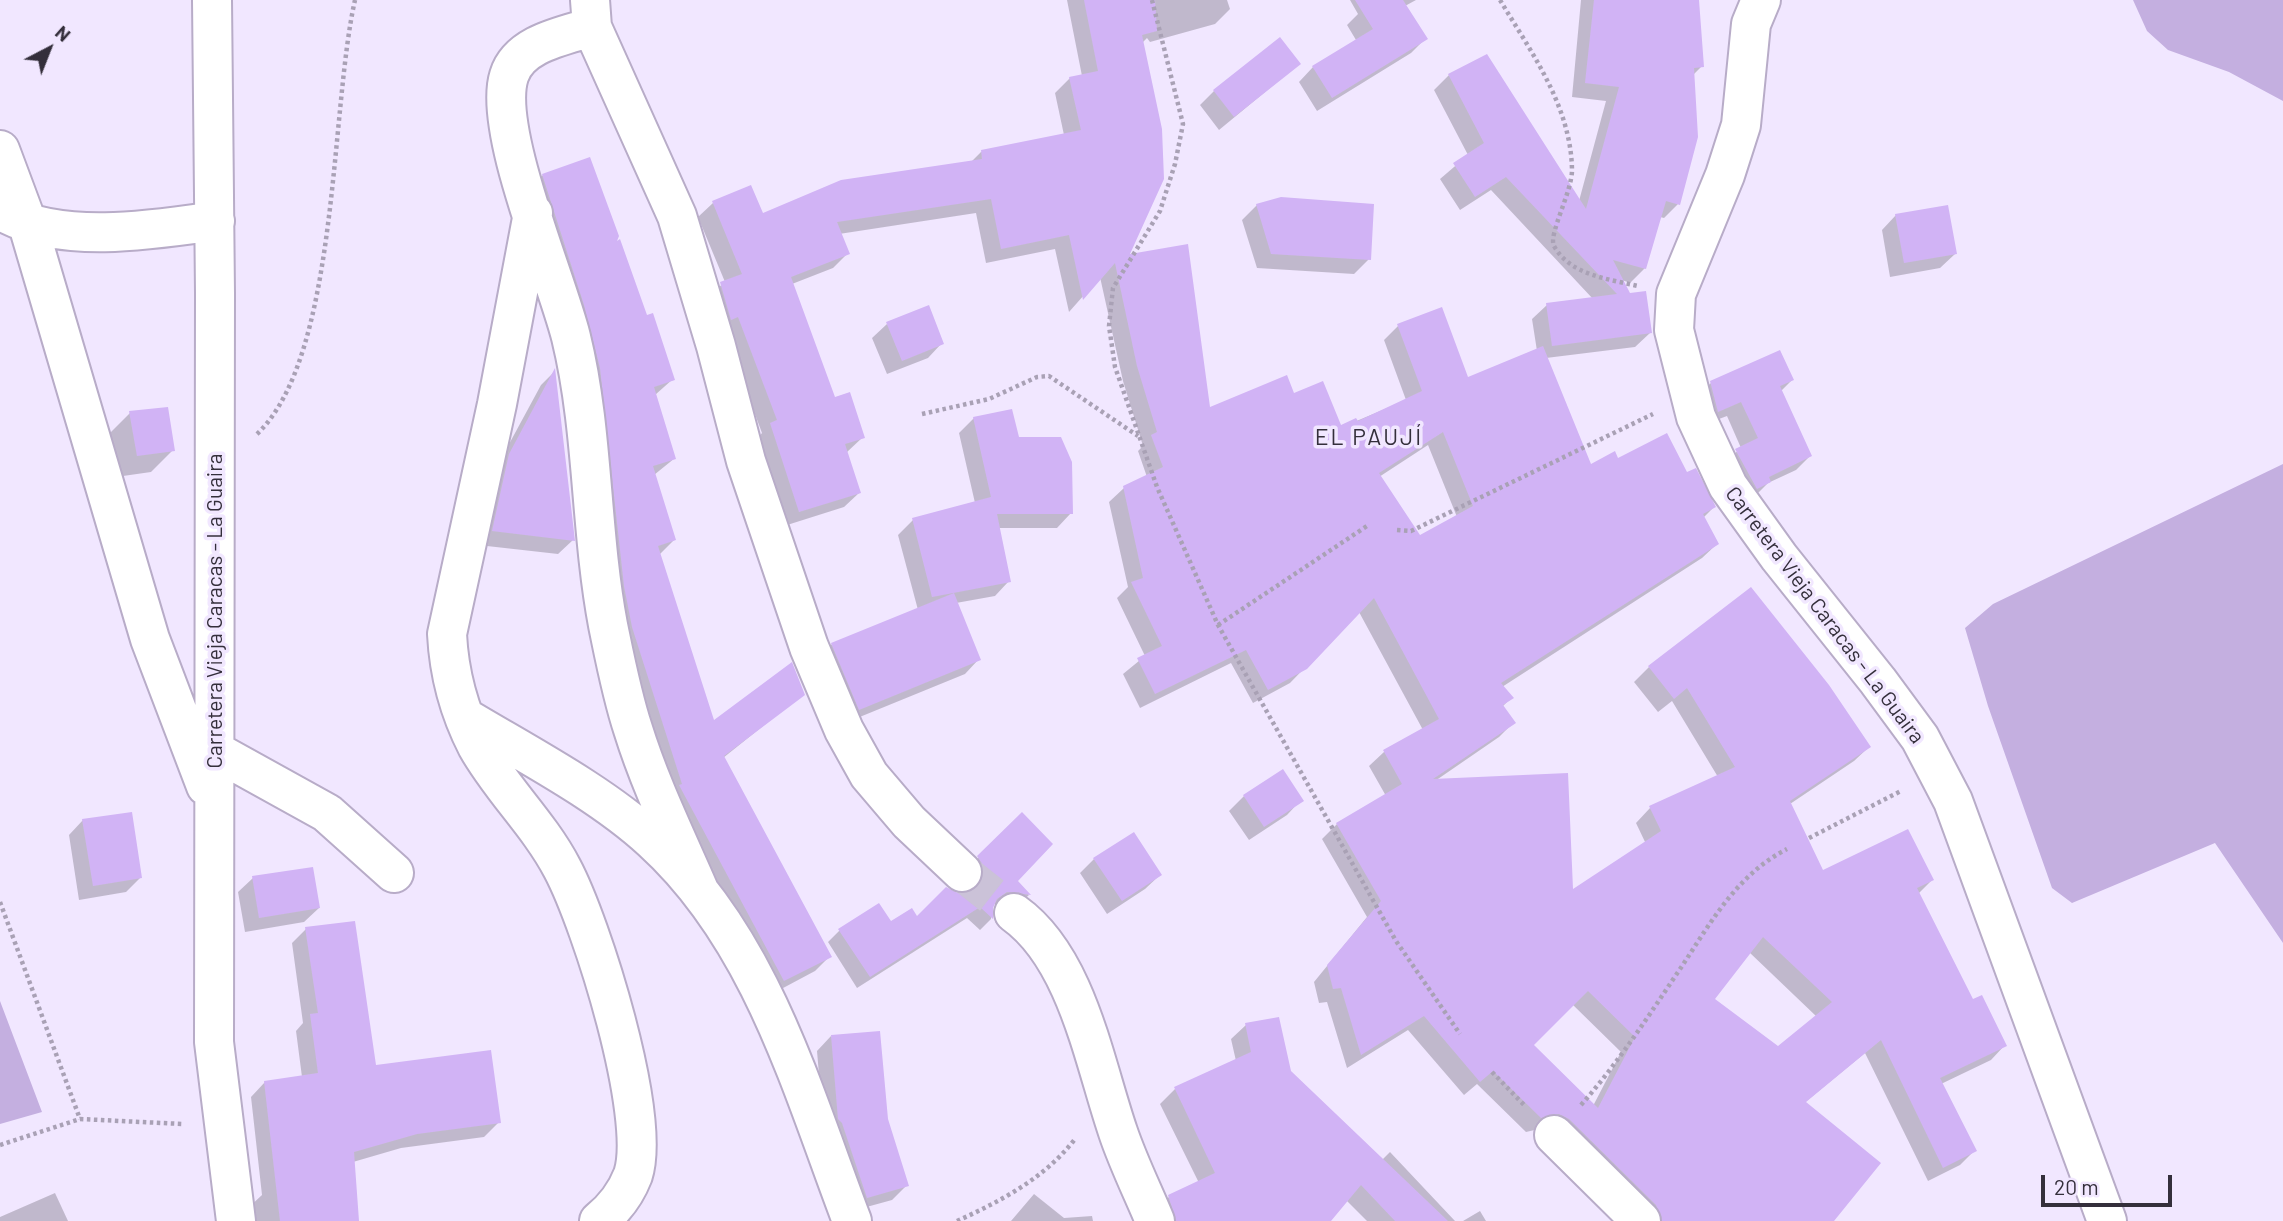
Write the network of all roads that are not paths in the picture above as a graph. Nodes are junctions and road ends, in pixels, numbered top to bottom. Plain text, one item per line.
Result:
1 (212, 0) edge
2 (1761, 0) edge
3 (591, 13) edge
4 (0, 150) edge
5 (533, 213) junction
6 (14, 217) edge
7 (215, 221) junction
8 (466, 718) junction
9 (215, 751) junction
10 (215, 808) junction
11 (962, 872) tunnel mouth
12 (394, 873) dead end
13 (699, 890) junction
14 (1014, 913) tunnel mouth
15 (1554, 1135) road end
16 (236, 1221) edge
17 (599, 1221) edge
18 (852, 1221) edge
19 (1156, 1221) edge
20 (1641, 1221) edge
21 (2107, 1221) edge

1 - 7 street, Carretera Vieja Caracas - La Guaira
2 - 21 street, Carretera Vieja Caracas - La Guaira
3 - 5 street
3 - 11 street
4 - 6 street
5 - 8 street
5 - 13 street
6 - 7 street
6 - 10 street
7 - 9 street, Carretera Vieja Caracas - La Guaira
8 - 13 street
8 - 17 street
9 - 10 street, Carretera Vieja Caracas - La Guaira
9 - 12 street
10 - 16 street, Carretera Vieja Caracas - La Guaira
13 - 18 street
14 - 19 street
15 - 20 street

